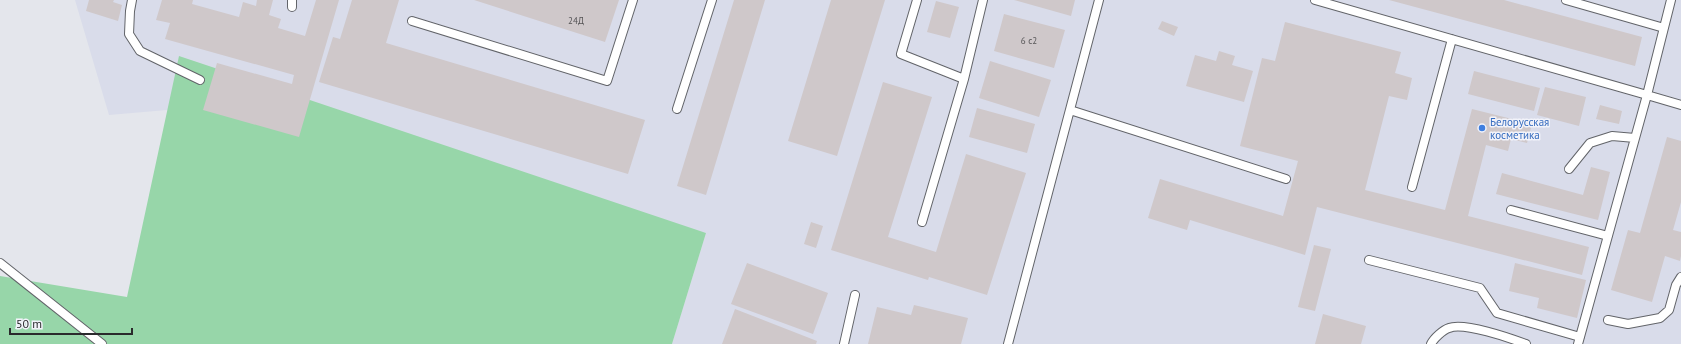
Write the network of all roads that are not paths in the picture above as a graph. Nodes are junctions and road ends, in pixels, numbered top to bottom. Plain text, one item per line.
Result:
1 (132, 0) edge
2 (633, 0) edge
3 (712, 0) edge
4 (917, 0) edge
5 (983, 0) edge
6 (1099, 0) edge
7 (1315, 0) edge
8 (1566, 0) edge
9 (1671, 0) edge
10 (1596, 4) edge
11 (412, 21) dead end
12 (1664, 28) junction
13 (1452, 39) junction
14 (964, 79) junction
15 (200, 80) dead end
16 (1647, 95) junction
17 (1681, 105) edge
18 (677, 109) dead end
19 (1070, 110) junction
20 (1635, 138) junction
21 (1568, 169) dead end
22 (1286, 179) dead end
23 (1412, 187) dead end
24 (1511, 210) dead end
25 (922, 222) dead end
26 (1608, 236) junction
27 (1369, 260) dead end
28 (0, 263) edge
29 (1681, 278) edge
30 (855, 295) dead end
31 (1608, 320) dead end
32 (1579, 341) edge
33 (102, 344) edge
34 (844, 344) edge
35 (1008, 344) edge
36 (1431, 344) edge
37 (1526, 344) edge

1 - 15 lane
2 - 11 lane
3 - 18 lane
4 - 14 lane
5 - 14 lane
6 - 19 lane
7 - 13 lane
8 - 10 lane
9 - 12 lane
10 - 12 lane
12 - 16 lane
13 - 16 lane
13 - 23 lane
14 - 25 lane
16 - 17 lane
16 - 20 lane
19 - 22 lane
19 - 35 lane
20 - 21 lane
20 - 26 lane
24 - 26 lane
26 - 32 lane
27 - 32 lane
28 - 33 lane
29 - 31 lane
30 - 34 lane
36 - 37 lane

